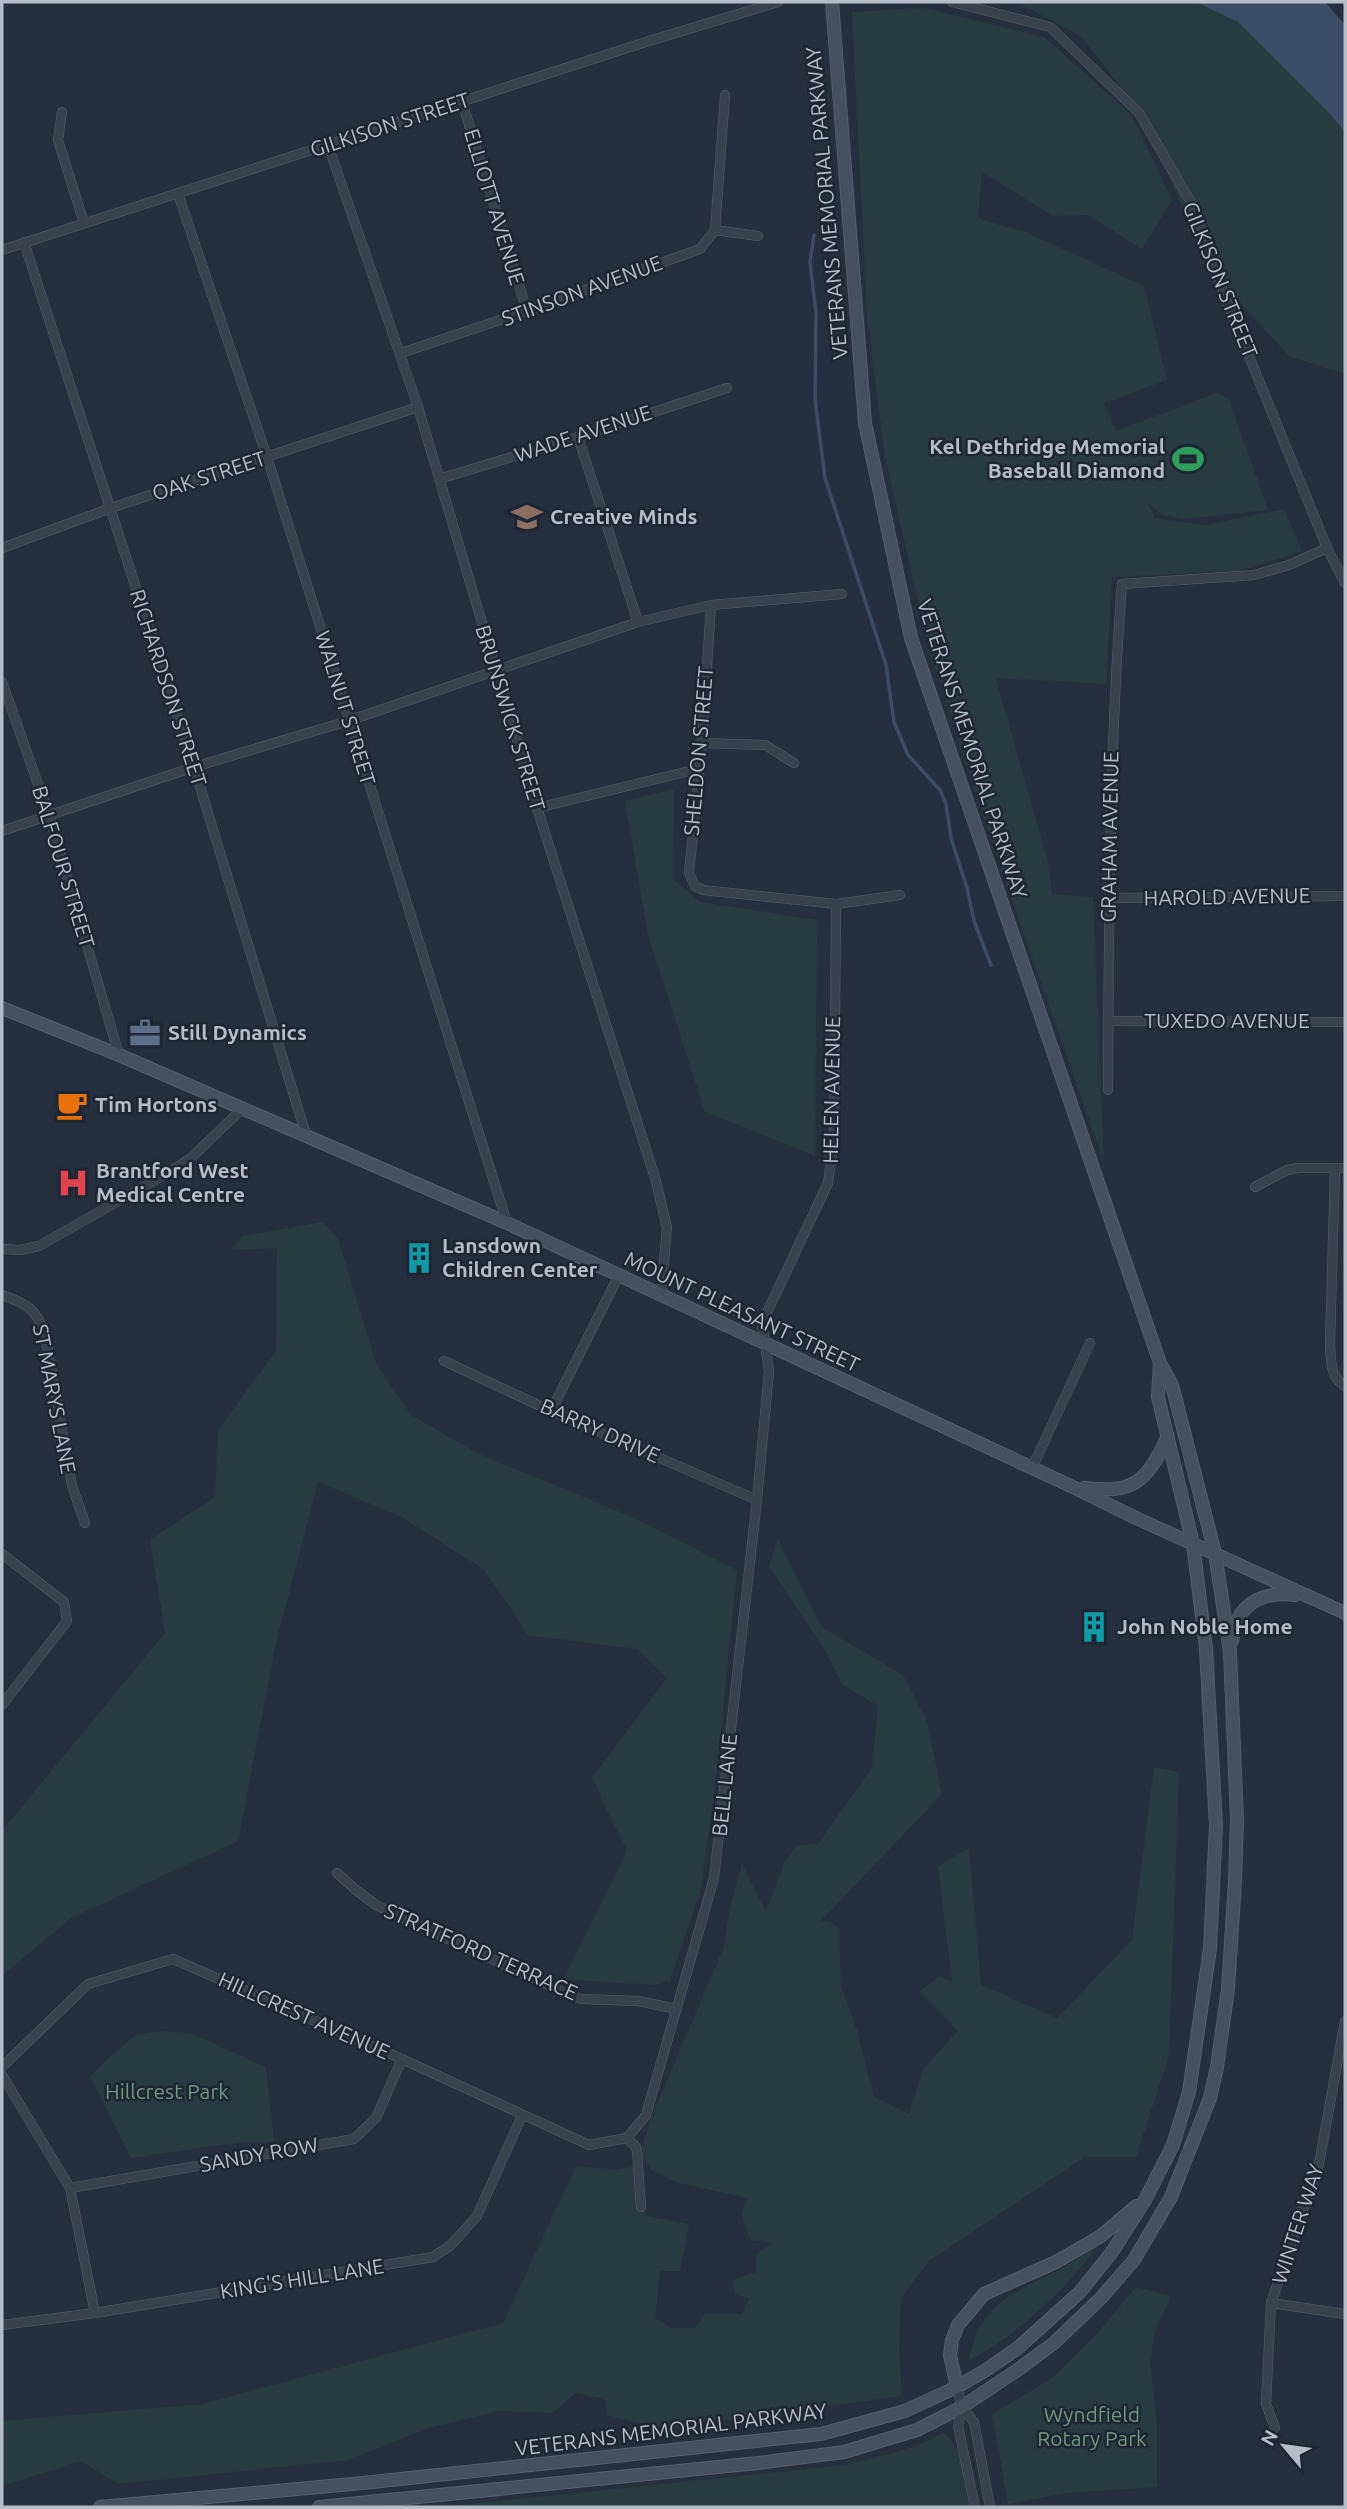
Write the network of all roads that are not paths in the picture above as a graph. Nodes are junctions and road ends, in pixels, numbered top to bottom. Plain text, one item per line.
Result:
1 (778, 2) edge
2 (832, 2) edge
3 (952, 2) edge
4 (725, 95) dead end
5 (462, 102) junction
6 (62, 112) dead end
7 (328, 145) junction
8 (177, 194) junction
9 (84, 223) junction
10 (715, 230) junction
11 (758, 236) dead end
12 (24, 242) junction
13 (2, 250) edge
14 (527, 311) junction
15 (401, 353) junction
16 (727, 388) dead end
17 (418, 407) junction
18 (578, 437) junction
19 (267, 457) junction
20 (439, 479) junction
21 (111, 508) junction
22 (2, 548) edge
23 (1327, 548) junction
24 (1345, 583) edge
25 (842, 594) dead end
26 (710, 606) junction
27 (638, 622) junction
28 (496, 672) junction
29 (2, 682) edge
30 (348, 721) junction
31 (702, 743) junction
32 (794, 762) dead end
33 (194, 767) junction
34 (698, 769) junction
35 (537, 808) junction
36 (49, 816) junction
37 (2, 831) edge
38 (900, 895) dead end
39 (1345, 896) edge
40 (1108, 898) junction
41 (836, 904) junction
42 (2, 1008) edge
43 (1108, 1021) junction
44 (1345, 1022) edge
45 (119, 1055) junction
46 (1108, 1090) dead end
47 (243, 1108) junction
48 (306, 1135) junction
49 (1340, 1168) edge
50 (1255, 1187) dead end
51 (507, 1223) junction
52 (2, 1249) edge
53 (619, 1275) junction
54 (2, 1295) edge
55 (661, 1295) junction
56 (1090, 1343) dead end
57 (764, 1345) junction
58 (444, 1361) dead end
59 (1160, 1363) junction
60 (1345, 1386) edge
61 (551, 1411) junction
62 (1168, 1437) junction
63 (1032, 1468) junction
64 (1073, 1487) junction
65 (757, 1500) junction
66 (85, 1523) dead end
67 (1193, 1544) junction
68 (1215, 1553) junction
69 (2, 1554) edge
70 (1308, 1597) junction
71 (1345, 1613) edge
72 (1230, 1652) junction
73 (2, 1705) edge
74 (337, 1873) dead end
75 (677, 2009) junction
76 (1345, 2021) edge
77 (402, 2059) junction
78 (2, 2067) edge
79 (2, 2075) edge
80 (522, 2116) junction
81 (627, 2138) junction
82 (70, 2188) junction
83 (1145, 2200) junction
84 (641, 2207) dead end
85 (1271, 2303) junction
86 (95, 2313) junction
87 (1345, 2314) edge
88 (2, 2325) edge
89 (957, 2387) junction
90 (962, 2407) junction
91 (1275, 2428) dead end
92 (100, 2507) edge
93 (319, 2507) edge
94 (975, 2507) edge
95 (990, 2507) edge

1 - 5 street, GILKISON STREET
2 - 59 main road, VETERANS MEMORIAL PARKWAY
3 - 23 street, GILKISON STREET
4 - 10 street
5 - 7 street, GILKISON STREET
5 - 14 street, ELLIOTT AVENUE
6 - 9 street
7 - 8 street, GILKISON STREET
7 - 15 street, BRUNSWICK STREET
8 - 9 street, GILKISON STREET
8 - 19 street, WALNUT STREET
9 - 12 street, GILKISON STREET
10 - 11 street
10 - 14 street, STINSON AVENUE
12 - 13 street, GILKISON STREET
12 - 21 street, RICHARDSON STREET
14 - 15 street, STINSON AVENUE
15 - 17 street, BRUNSWICK STREET
16 - 18 street, WADE AVENUE
17 - 19 street, OAK STREET
17 - 20 street, BRUNSWICK STREET
18 - 20 street, WADE AVENUE
18 - 27 street
19 - 21 street, OAK STREET
19 - 30 street, WALNUT STREET
20 - 28 street, BRUNSWICK STREET
21 - 22 street, OAK STREET
21 - 33 street, RICHARDSON STREET
23 - 24 street, GILKISON STREET
23 - 40 street, GRAHAM AVENUE
25 - 26 street
26 - 27 street
26 - 31 street, SHELDON STREET
27 - 28 street
28 - 30 street
28 - 35 street, BRUNSWICK STREET
29 - 36 street, BALFOUR STREET
30 - 33 street
30 - 51 street, WALNUT STREET
31 - 32 street
31 - 34 street, SHELDON STREET
33 - 36 street
33 - 48 street, RICHARDSON STREET
34 - 35 street
34 - 41 street, SHELDON STREET
35 - 55 street, BRUNSWICK STREET
36 - 37 street
36 - 45 street, BALFOUR STREET
38 - 41 street
39 - 40 street, HAROLD AVENUE
40 - 43 street, GRAHAM AVENUE
41 - 57 street, HELEN AVENUE
42 - 45 main road, MOUNT PLEASANT STREET
43 - 44 street, TUXEDO AVENUE
43 - 46 street, GRAHAM AVENUE
45 - 47 main road, MOUNT PLEASANT STREET
47 - 48 main road, MOUNT PLEASANT STREET
47 - 52 street
48 - 51 main road, MOUNT PLEASANT STREET
49 - 50 street
49 - 60 street
51 - 53 main road, MOUNT PLEASANT STREET
53 - 55 main road, MOUNT PLEASANT STREET
53 - 61 street
54 - 66 street, ST MARYS LANE
55 - 57 main road, MOUNT PLEASANT STREET
56 - 63 street
57 - 63 main road, MOUNT PLEASANT STREET
57 - 65 street, BELL LANE
58 - 61 street, BARRY DRIVE
59 - 62 main road, VETERANS MEMORIAL PARKWAY
59 - 68 main road, VETERANS MEMORIAL PARKWAY
61 - 65 street, BARRY DRIVE
62 - 64 main road
62 - 67 main road, VETERANS MEMORIAL PARKWAY
63 - 64 main road, MOUNT PLEASANT STREET
64 - 67 main road, MOUNT PLEASANT STREET
65 - 75 street, BELL LANE
67 - 68 main road, MOUNT PLEASANT STREET
67 - 83 main road, VETERANS MEMORIAL PARKWAY
68 - 70 main road, MOUNT PLEASANT STREET
68 - 72 main road, VETERANS MEMORIAL PARKWAY
69 - 73 street
70 - 71 main road, MOUNT PLEASANT STREET
70 - 72 main road
72 - 90 main road, VETERANS MEMORIAL PARKWAY
74 - 75 street, STRATFORD TERRACE
75 - 81 street, BELL LANE
76 - 85 street, WINTER WAY
77 - 78 street, HILLCREST AVENUE
77 - 80 street, HILLCREST AVENUE
77 - 82 street, SANDY ROW
79 - 82 street
80 - 81 street, HILLCREST AVENUE
80 - 86 street, KING'S HILL LANE
81 - 84 street
82 - 86 street
83 - 89 main road, VETERANS MEMORIAL PARKWAY
83 - 89 main road
85 - 87 street
85 - 91 street, WINTER WAY
86 - 88 street, KING'S HILL LANE
89 - 90 street
89 - 92 main road, VETERANS MEMORIAL PARKWAY
90 - 93 main road, VETERANS MEMORIAL PARKWAY
90 - 94 street
90 - 95 street

